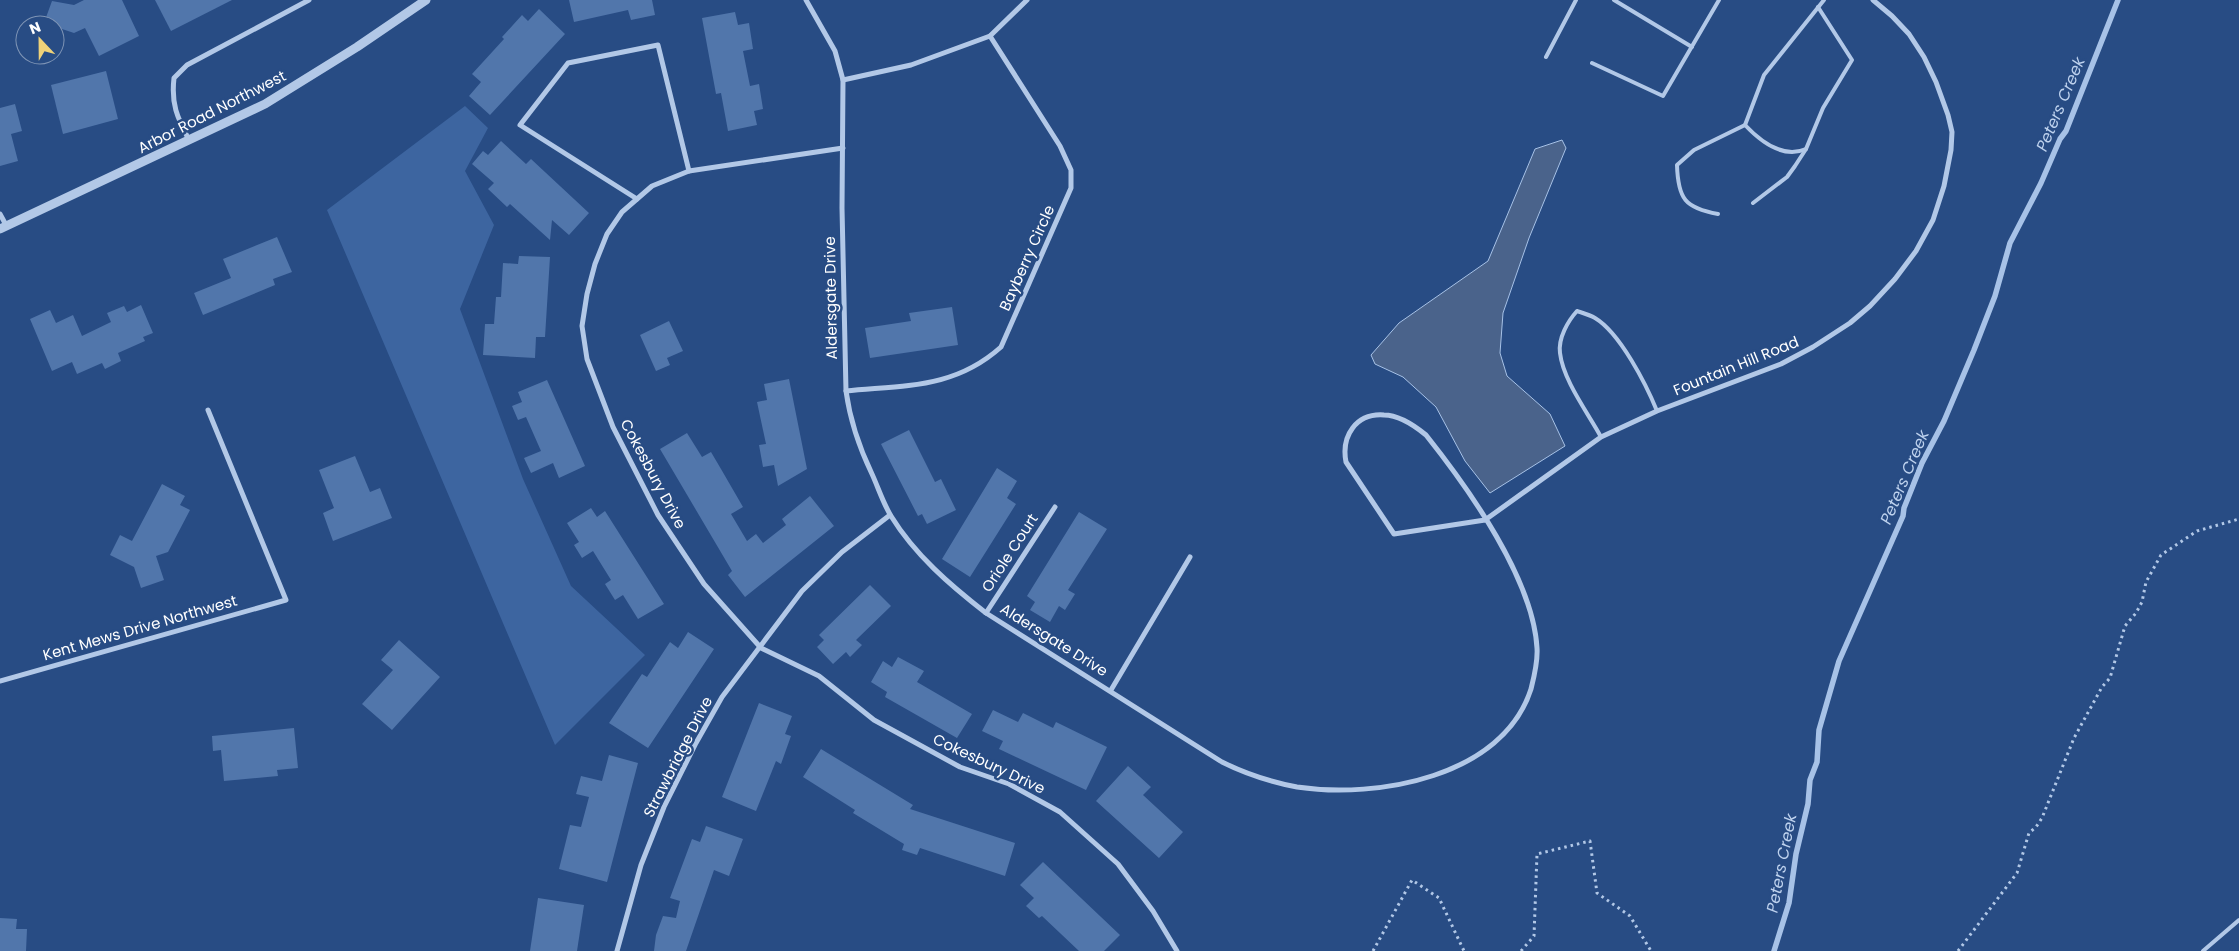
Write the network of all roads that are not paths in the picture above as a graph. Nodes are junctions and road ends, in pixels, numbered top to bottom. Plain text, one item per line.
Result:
1 (309, 0) edge
2 (426, 0) edge
3 (806, 0) edge
4 (1027, 0) edge
5 (1576, 0) edge
6 (1614, 0) edge
7 (1719, 0) edge
8 (1824, 0) edge
9 (1873, 0) edge
10 (1818, 7) junction
11 (990, 36) junction
12 (1692, 47) junction
13 (1546, 57) dead end
14 (1592, 63) dead end
15 (842, 80) junction
16 (1745, 125) junction
17 (189, 140) junction
18 (843, 148) junction
19 (1806, 149) junction
20 (689, 171) junction
21 (637, 199) junction
22 (1753, 203) dead end
23 (0, 214) edge
24 (1718, 214) dead end
25 (3, 227) edge
26 (846, 391) junction
27 (208, 410) dead end
28 (1657, 411) junction
29 (1601, 437) junction
30 (1055, 507) dead end
31 (890, 515) junction
32 (1486, 520) junction
33 (1190, 557) dead end
34 (986, 613) junction
35 (761, 648) junction
36 (0, 681) edge
37 (1111, 690) junction
38 (2239, 920) edge
39 (617, 951) edge
40 (1178, 951) edge
41 (2203, 951) edge

1 - 17 street
2 - 17 street, Arbor Road Northwest
3 - 15 street, Aldersgate Drive
4 - 11 street
5 - 13 lane
6 - 12 lane
7 - 12 lane
8 - 10 lane
9 - 28 street, Fountain Hill Road
10 - 16 lane
10 - 19 lane
11 - 15 street
11 - 26 street, Bayberry Circle
12 - 14 lane
15 - 18 street, Aldersgate Drive
16 - 19 lane
16 - 24 lane
17 - 25 street, Arbor Road Northwest
18 - 20 street, Cokesbury Drive
18 - 26 street, Aldersgate Drive
19 - 22 lane
20 - 21 street, Cokesbury Drive
20 - 21 street
21 - 35 street, Cokesbury Drive
23 - 25 street
26 - 31 street, Aldersgate Drive
27 - 36 street, Kent Mews Drive Northwest
28 - 29 street, Fountain Hill Road
28 - 29 lane
29 - 32 street, Fountain Hill Road
30 - 34 street, Oriole Court
31 - 34 street, Aldersgate Drive
31 - 35 street, Strawbridge Drive
32 - 32 street, Aldersgate Drive
32 - 37 street, Aldersgate Drive
33 - 37 street
34 - 37 street, Aldersgate Drive
35 - 39 street, Strawbridge Drive
35 - 40 street, Cokesbury Drive
38 - 41 lane

